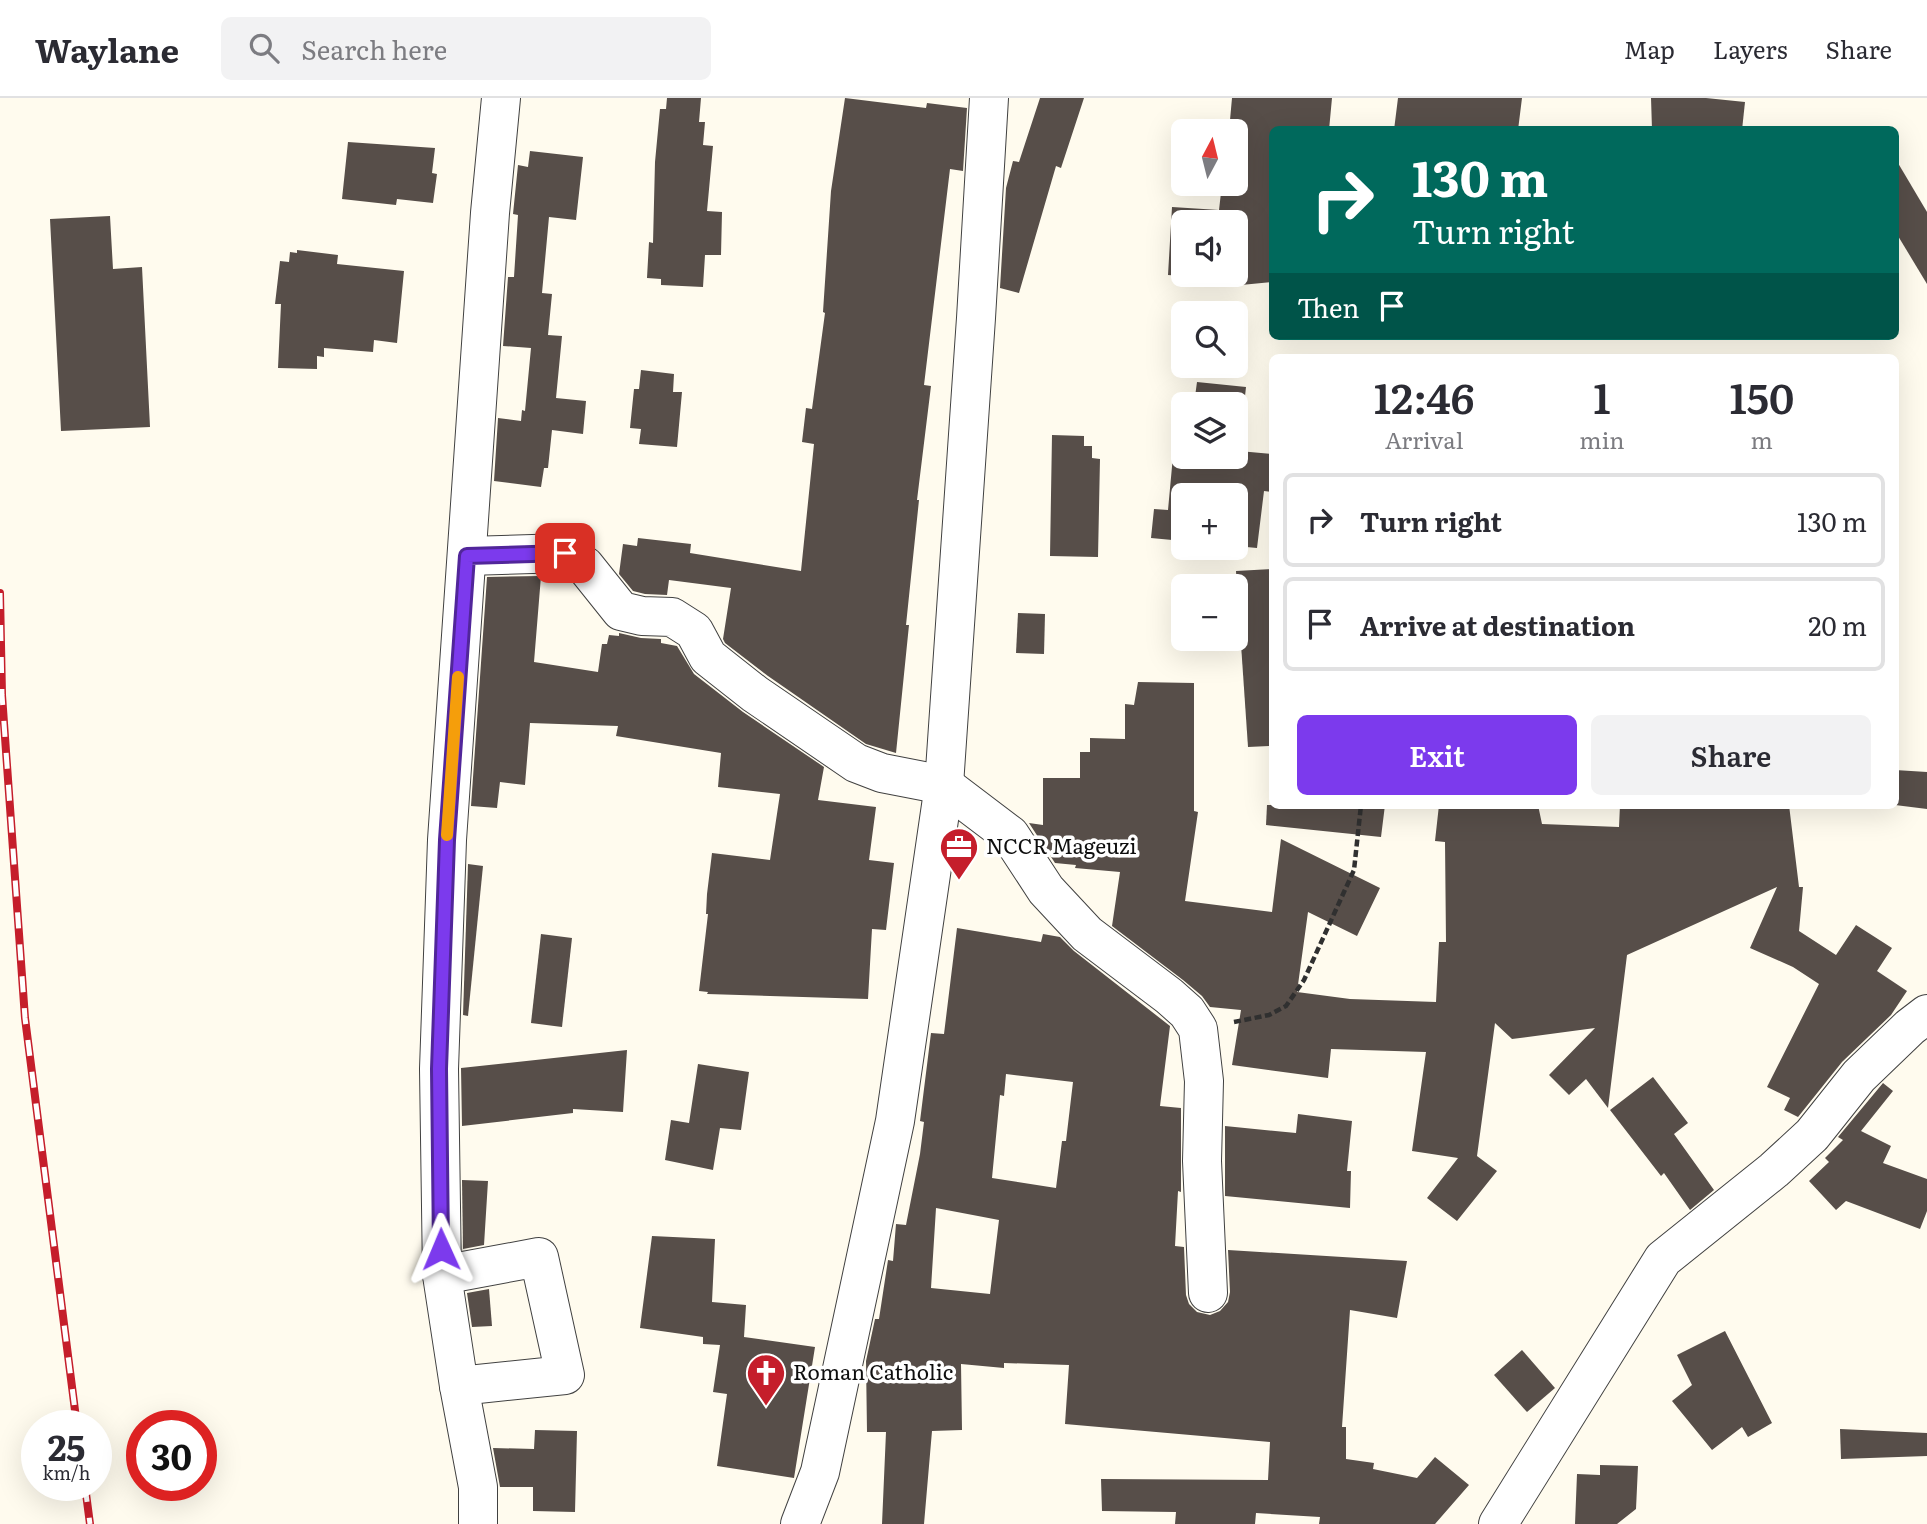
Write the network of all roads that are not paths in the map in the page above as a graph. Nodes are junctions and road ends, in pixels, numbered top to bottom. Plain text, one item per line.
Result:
1 (500, 98) edge
2 (989, 98) edge
3 (467, 556) junction
4 (944, 785) junction
5 (1927, 1014) edge
6 (442, 1275) junction
7 (1208, 1293) dead end
8 (459, 1386) junction
9 (478, 1524) edge
10 (800, 1524) edge
11 (1498, 1524) edge

1 - 3 street
2 - 4 street
3 - 4 street
3 - 6 street
4 - 7 street
4 - 10 street
5 - 11 street
6 - 8 street
6 - 8 street
8 - 9 street

